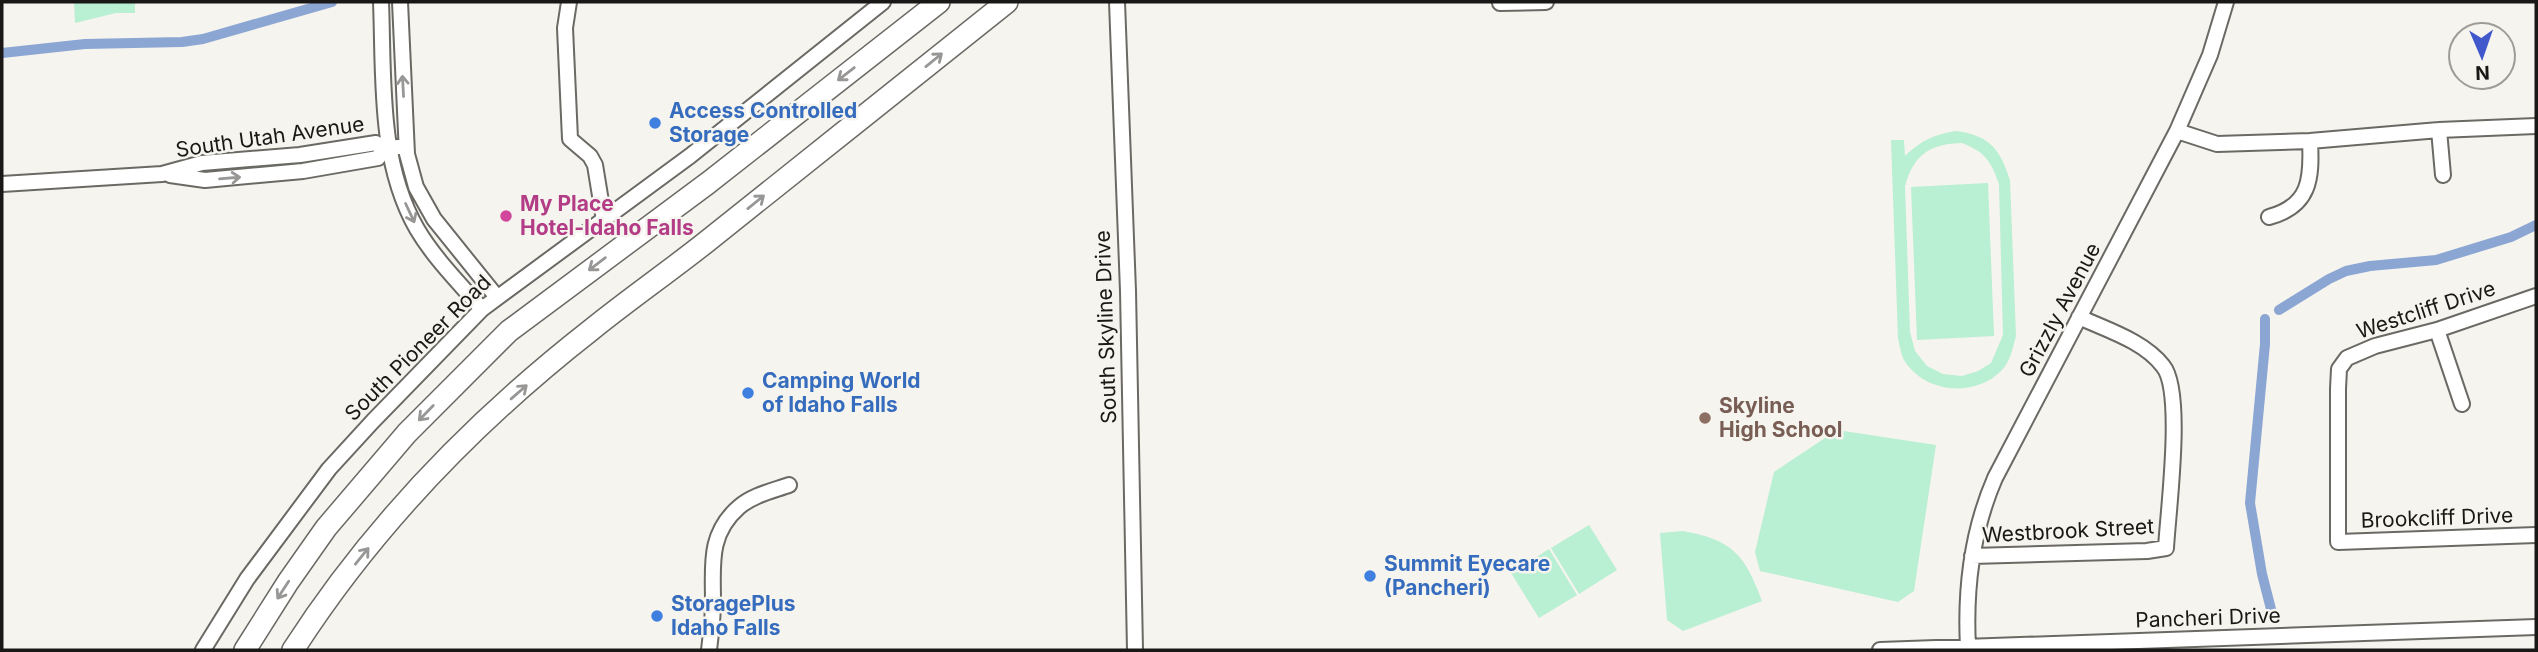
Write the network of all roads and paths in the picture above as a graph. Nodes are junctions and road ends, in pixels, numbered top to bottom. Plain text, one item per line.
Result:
1 (381, 2) edge
2 (400, 2) edge
3 (569, 2) edge
4 (883, 2) edge
5 (939, 2) edge
6 (1007, 2) edge
7 (1117, 2) edge
8 (1546, 2) edge
9 (2226, 2) edge
10 (1500, 3) edge
11 (384, 91) junction
12 (2536, 126) edge
13 (2440, 130) junction
14 (2177, 131) junction
15 (2311, 141) junction
16 (406, 146) junction
17 (340, 148) junction
18 (386, 149) junction
19 (162, 174) junction
20 (2443, 174) dead end
21 (2, 184) edge
22 (2269, 217) dead end
23 (604, 220) junction
24 (496, 296) junction
25 (2536, 296) edge
26 (482, 309) junction
27 (2079, 317) junction
28 (2437, 330) junction
29 (2462, 404) dead end
30 (789, 485) dead end
31 (2536, 536) edge
32 (2338, 542) joint
33 (1972, 556) junction
34 (2536, 627) edge
35 (1968, 647) junction
36 (203, 650) edge
37 (245, 650) edge
38 (293, 650) edge
39 (709, 650) edge
40 (1135, 650) edge
41 (1880, 650) edge

1 - 11 street
16 -> 2 street
3 - 23 street
4 - 23 street, South Pioneer Road
5 -> 37 highway
38 -> 6 highway
7 - 40 street, South Skyline Drive
8 - 10 street
9 - 14 street, Grizzly Avenue
11 - 17 street
11 - 18 street
12 - 13 street
13 - 15 street
13 - 20 street
14 - 15 street
14 - 27 street, Grizzly Avenue
15 - 22 street
16 - 18 street, South Utah Avenue
16 - 24 street
17 - 18 street, South Utah Avenue
17 - 19 street, South Utah Avenue
19 -> 18 street, South Utah Avenue
18 -> 26 street
19 - 21 street, South Utah Avenue
23 - 24 street, South Pioneer Road
24 - 26 street, South Pioneer Road
25 - 28 street, Westcliff Drive
26 - 36 street, South Pioneer Road
27 - 33 street, Grizzly Avenue
27 - 33 street, Westbrook Street
28 - 29 street
28 - 32 street, Westcliff Drive
30 - 39 street
31 - 32 street, Brookcliff Drive
33 - 35 street, Grizzly Avenue
34 - 35 street, Pancheri Drive
35 - 41 street, Pancheri Drive

